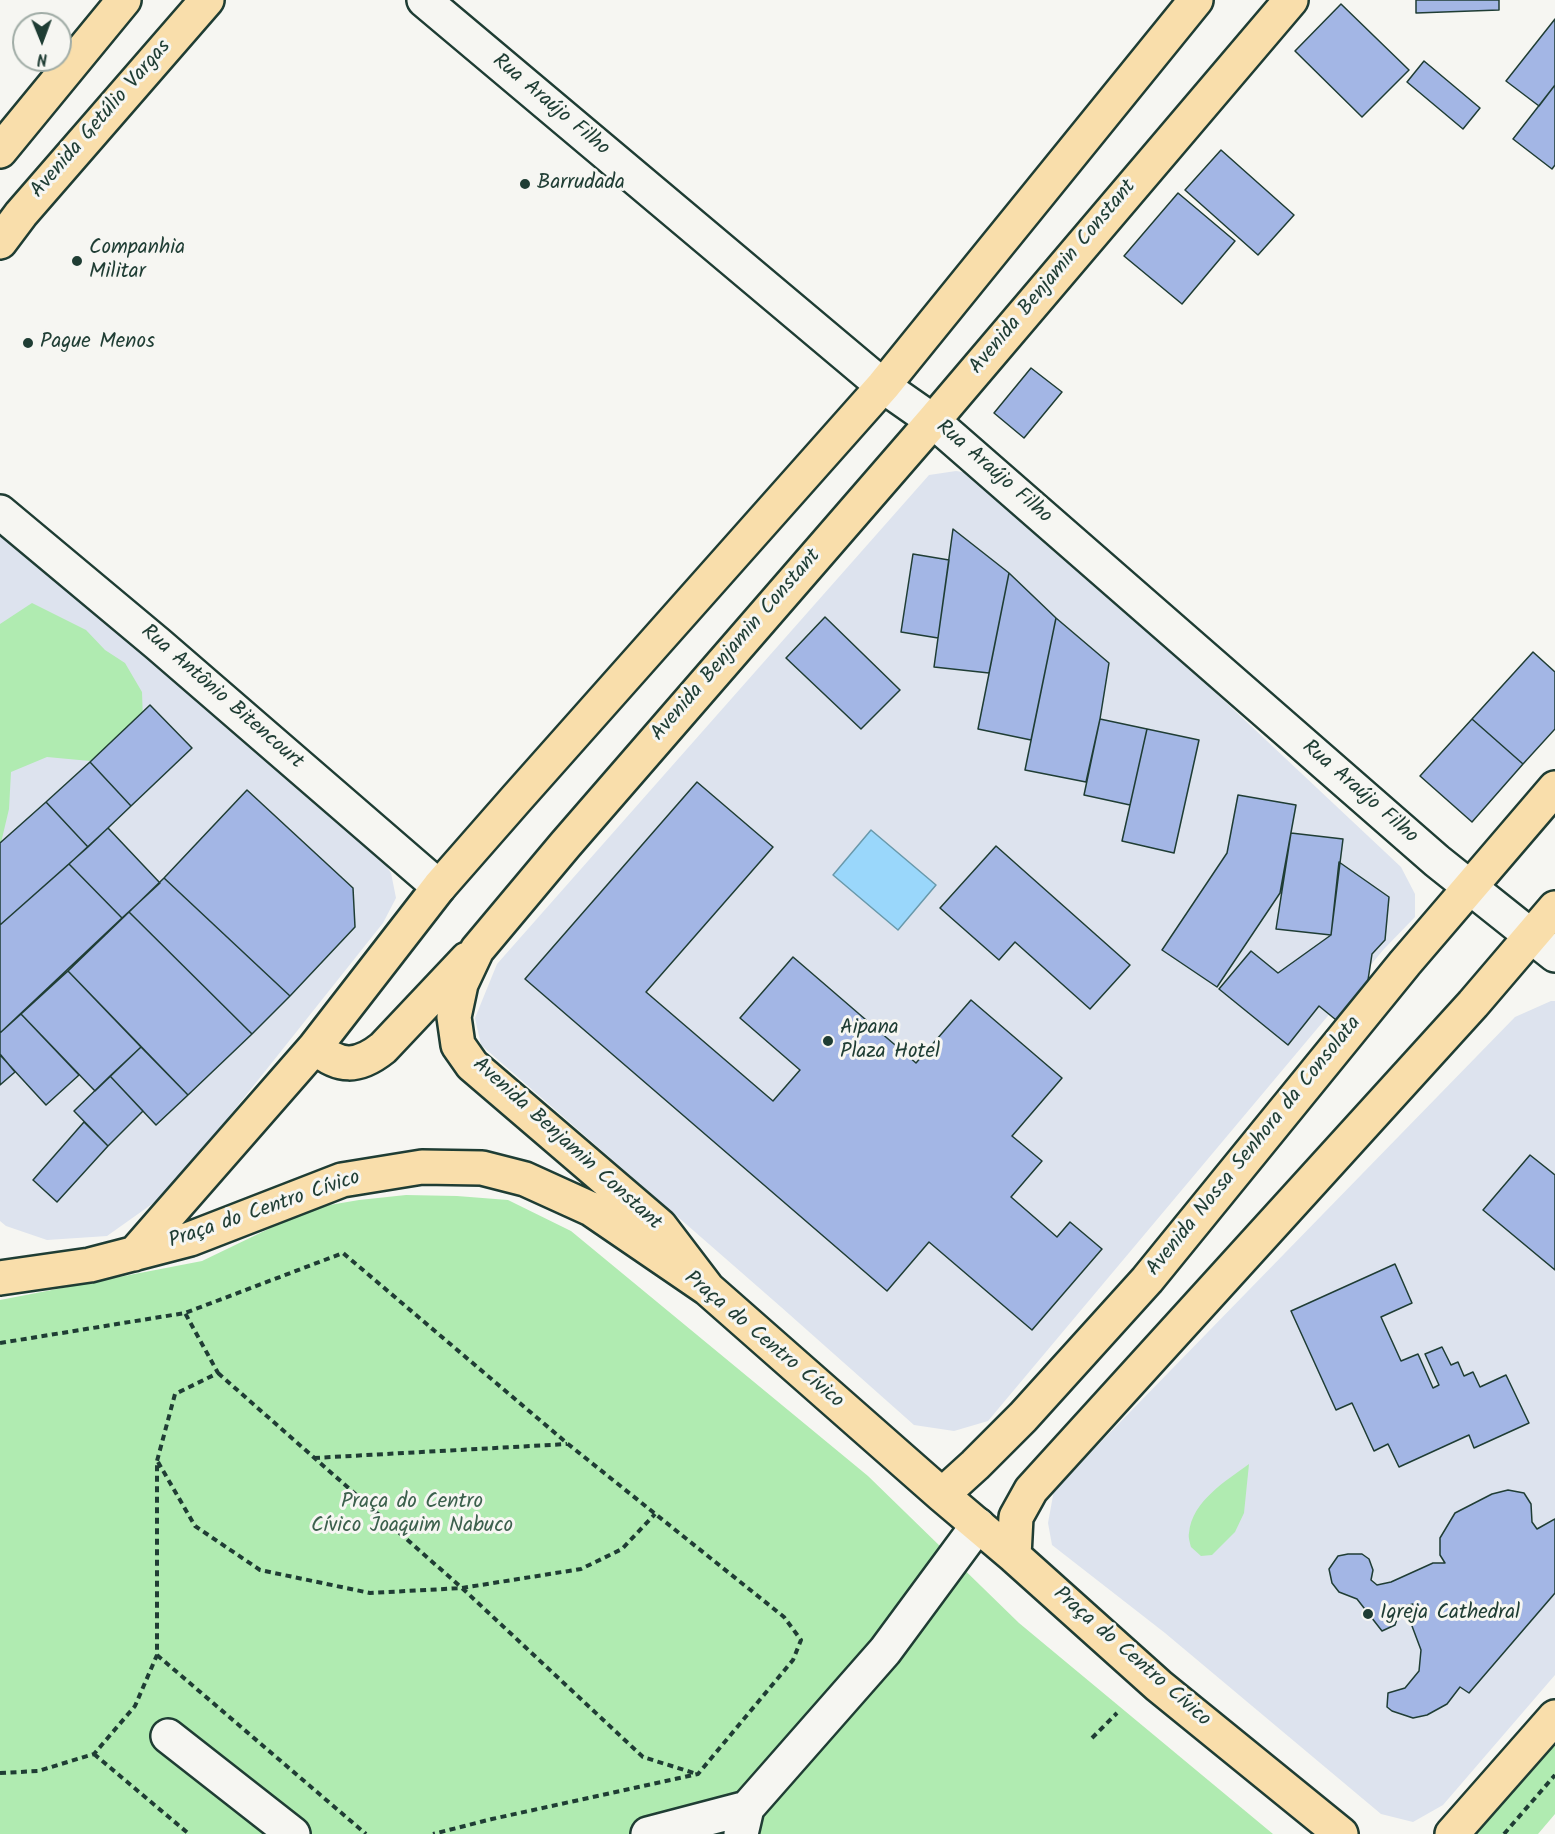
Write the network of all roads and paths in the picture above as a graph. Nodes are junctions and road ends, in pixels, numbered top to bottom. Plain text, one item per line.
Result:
1 (124, 0) edge
2 (207, 0) edge
3 (424, 0) edge
4 (1196, 0) edge
5 (1291, 0) edge
6 (0, 151) edge
7 (0, 242) edge
8 (883, 386) junction
9 (933, 421) junction
10 (0, 512) edge
11 (1555, 788) edge
12 (1469, 886) junction
13 (439, 887) junction
14 (1555, 908) edge
15 (1543, 946) edge
16 (477, 950) junction
17 (315, 1047) junction
18 (135, 1254) junction
19 (7, 1272) edge
20 (708, 1289) junction
21 (185, 1313) junction
22 (0, 1343) edge
23 (218, 1373) junction
24 (568, 1444) junction
25 (314, 1458) junction
26 (157, 1461) junction
27 (942, 1495) junction
28 (656, 1514) junction
29 (978, 1525) junction
30 (1014, 1556) junction
31 (462, 1588) junction
32 (156, 1654) junction
33 (1117, 1713) dead end
34 (1555, 1717) edge
35 (168, 1736) dead end
36 (1092, 1738) dead end
37 (94, 1754) junction
38 (0, 1773) edge
39 (698, 1774) junction
40 (1555, 1776) edge
41 (744, 1821) edge
42 (189, 1834) edge
43 (293, 1834) edge
44 (366, 1834) edge
45 (433, 1834) edge
46 (648, 1834) edge
47 (1341, 1834) edge
48 (1452, 1834) edge
49 (1504, 1834) edge

1 - 6 main road
2 - 7 main road, Avenida Getúlio Vargas
3 - 8 street, Rua Araújo Filho
4 - 8 main road
5 - 9 main road, Avenida Benjamin Constant
8 - 9 street, Rua Araújo Filho
8 - 13 main road
9 - 12 street, Rua Araújo Filho
9 - 16 main road, Avenida Benjamin Constant
10 - 13 street, Rua Antônio Bitencourt
11 - 12 main road, Avenida Nossa Senhora da Consolata
12 - 15 street, Rua Araújo Filho
12 - 27 main road, Avenida Nossa Senhora da Consolata
13 - 17 main road
14 - 15 main road
15 - 30 main road
16 - 17 main road
16 - 20 main road, Avenida Benjamin Constant
17 - 18 main road
18 - 19 main road, Praça do Centro Cívico
18 - 20 main road, Praça do Centro Cívico
20 - 27 main road, Praça do Centro Cívico
21 - 22 path
21 - 23 path
21 - 24 path
23 - 25 path
23 - 26 path
24 - 25 path
24 - 28 path
25 - 31 path
26 - 31 path
26 - 32 path
27 - 29 main road, Praça do Centro Cívico
28 - 31 path
28 - 39 path
29 - 30 main road, Praça do Centro Cívico
29 - 41 street
30 - 47 main road, Praça do Centro Cívico
31 - 39 path
32 - 37 path
32 - 44 path
33 - 36 path
34 - 48 main road
35 - 43 street
37 - 38 path
37 - 42 path
39 - 45 path
40 - 49 path
41 - 46 street

